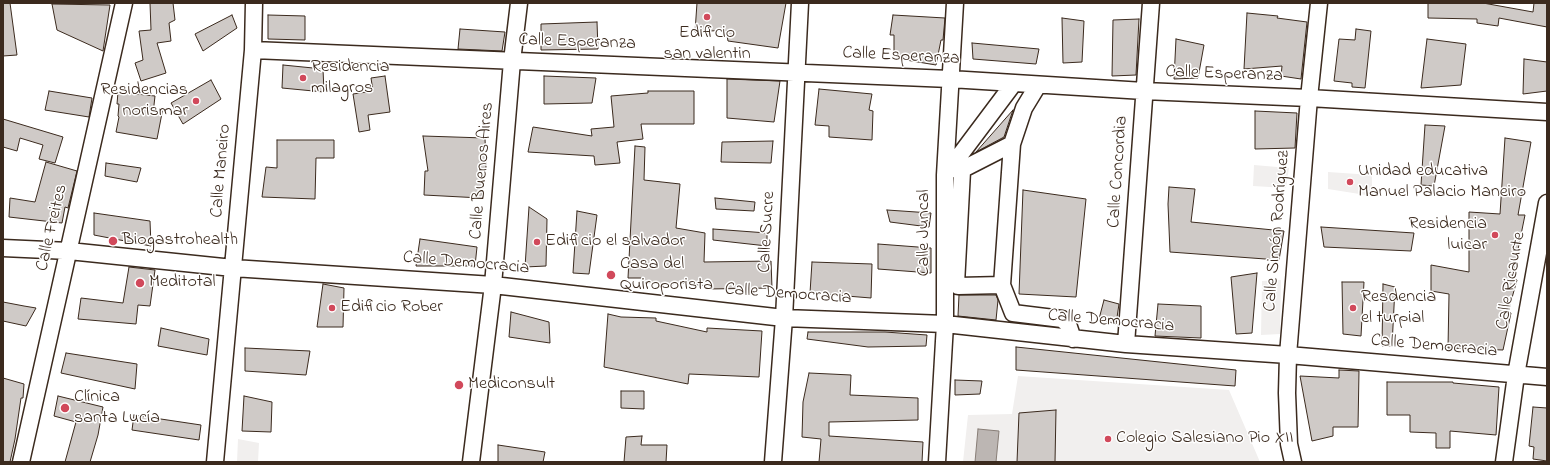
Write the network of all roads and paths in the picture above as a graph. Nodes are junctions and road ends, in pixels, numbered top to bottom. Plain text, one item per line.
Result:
1 (124, 3) edge
2 (254, 3) edge
3 (519, 3) edge
4 (800, 3) edge
5 (955, 3) edge
6 (1151, 3) edge
7 (1319, 3) edge
8 (253, 50) junction
9 (512, 61) junction
10 (797, 72) junction
11 (950, 79) junction
12 (1014, 83) junction
13 (1038, 84) junction
14 (1144, 92) junction
15 (1309, 98) junction
16 (1547, 112) edge
17 (1012, 144) junction
18 (945, 175) junction
19 (1547, 203) edge
20 (3, 248) edge
21 (69, 251) junction
22 (233, 268) junction
23 (493, 285) junction
24 (1002, 285) junction
25 (784, 318) junction
26 (945, 324) junction
27 (1073, 340) junction
28 (1126, 344) junction
29 (1288, 355) junction
30 (1516, 375) junction
31 (1547, 377) edge
32 (21, 462) edge
33 (215, 462) edge
34 (471, 462) edge
35 (773, 462) edge
36 (937, 462) edge
37 (1293, 462) edge
38 (1504, 462) edge

1 - 21 street, Calle Freites
2 - 8 street, Calle Maneiro
3 - 9 street, Calle Buenos Aires
4 - 10 street, Calle Sucre
5 - 11 street, Calle Juncal
6 - 14 street, Calle Concordia
7 - 15 street, Calle Simón Rodríguez
8 - 9 street, Calle Esperanza
8 - 22 street, Calle Maneiro
9 - 10 street, Calle Esperanza
9 - 23 street, Calle Buenos Aires
10 - 11 street, Calle Esperanza
10 - 25 street, Calle Sucre
11 - 12 street, Calle Esperanza
11 - 18 street, Calle Juncal
12 - 13 street, Calle Esperanza
12 - 18 street
13 - 14 street, Calle Esperanza
13 - 17 street
14 - 15 street, Calle Esperanza
14 - 28 street, Calle Concordia
15 - 16 street, Calle Esperanza
15 - 29 street, Calle Simón Rodríguez
17 - 24 street
17 - 24 street
18 - 26 street, Calle Juncal
19 - 30 street, Calle Ricaurte
20 - 21 street, Calle Democracia
21 - 22 street, Calle Democracia
21 - 32 street, Calle Freites
22 - 23 street, Calle Democracia
22 - 33 street, Calle Maneiro
23 - 25 street, Calle Democracia
23 - 34 street, Calle Buenos Aires
24 - 27 street
25 - 26 street, Calle Democracia
25 - 35 street, Calle Sucre
26 - 27 street, Calle Democracia
26 - 36 street, Calle Juncal
27 - 28 street, Calle Democracia
28 - 29 street, Calle Democracia
29 - 30 street, Calle Democracia
29 - 37 street, Calle Simón Rodríguez
30 - 31 street, Calle Democracia
30 - 38 street, Calle Ricaurte

